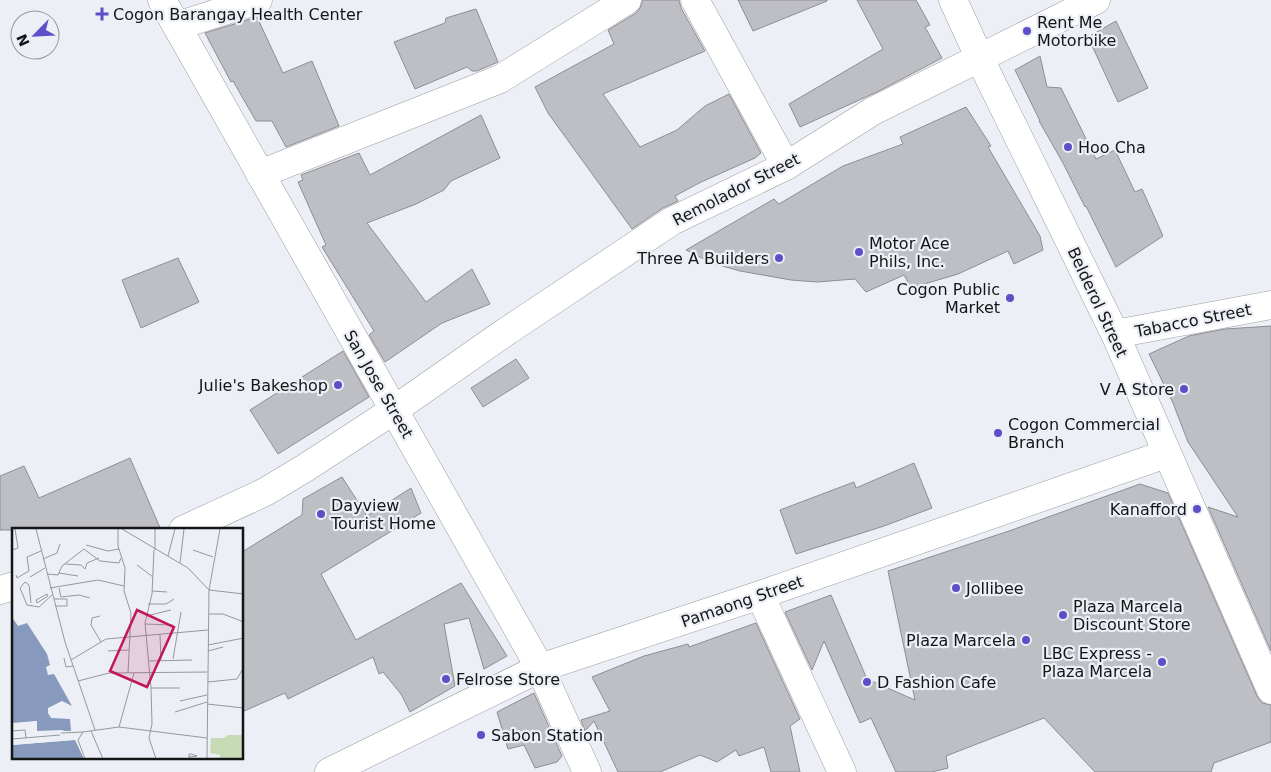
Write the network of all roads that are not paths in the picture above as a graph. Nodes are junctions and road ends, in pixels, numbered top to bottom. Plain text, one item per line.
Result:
1 (162, 0) edge
2 (258, 0) edge
3 (627, 0) edge
4 (695, 0) edge
5 (953, 0) edge
6 (1096, 0) edge
7 (177, 26) junction
8 (980, 59) junction
9 (786, 166) junction
10 (260, 174) junction
11 (1271, 305) edge
12 (1115, 334) junction
13 (394, 410) junction
14 (1166, 454) junction
15 (187, 528) edge
16 (760, 595) junction
17 (540, 668) junction
18 (1271, 690) edge
19 (328, 772) edge
20 (588, 772) edge
21 (842, 772) edge

1 - 7 street, San Jose Street
2 - 7 street
3 - 10 street
4 - 9 street
5 - 8 street, Belderol Street
6 - 8 street, Remolador Street
7 - 10 street, San Jose Street
8 - 9 street, Remolador Street
8 - 12 street, Belderol Street
9 - 13 street, Remolador Street
10 - 13 street, San Jose Street
11 - 12 street, Tabacco Street
12 - 14 street, Belderol Street
13 - 15 street, Remolador Street
13 - 17 street, San Jose Street
14 - 16 street, Pamaong Street
14 - 18 street, Belderol Street
16 - 17 street, Pamaong Street
16 - 21 street
17 - 19 street, Pamaong Street
17 - 20 street, San Jose Street

